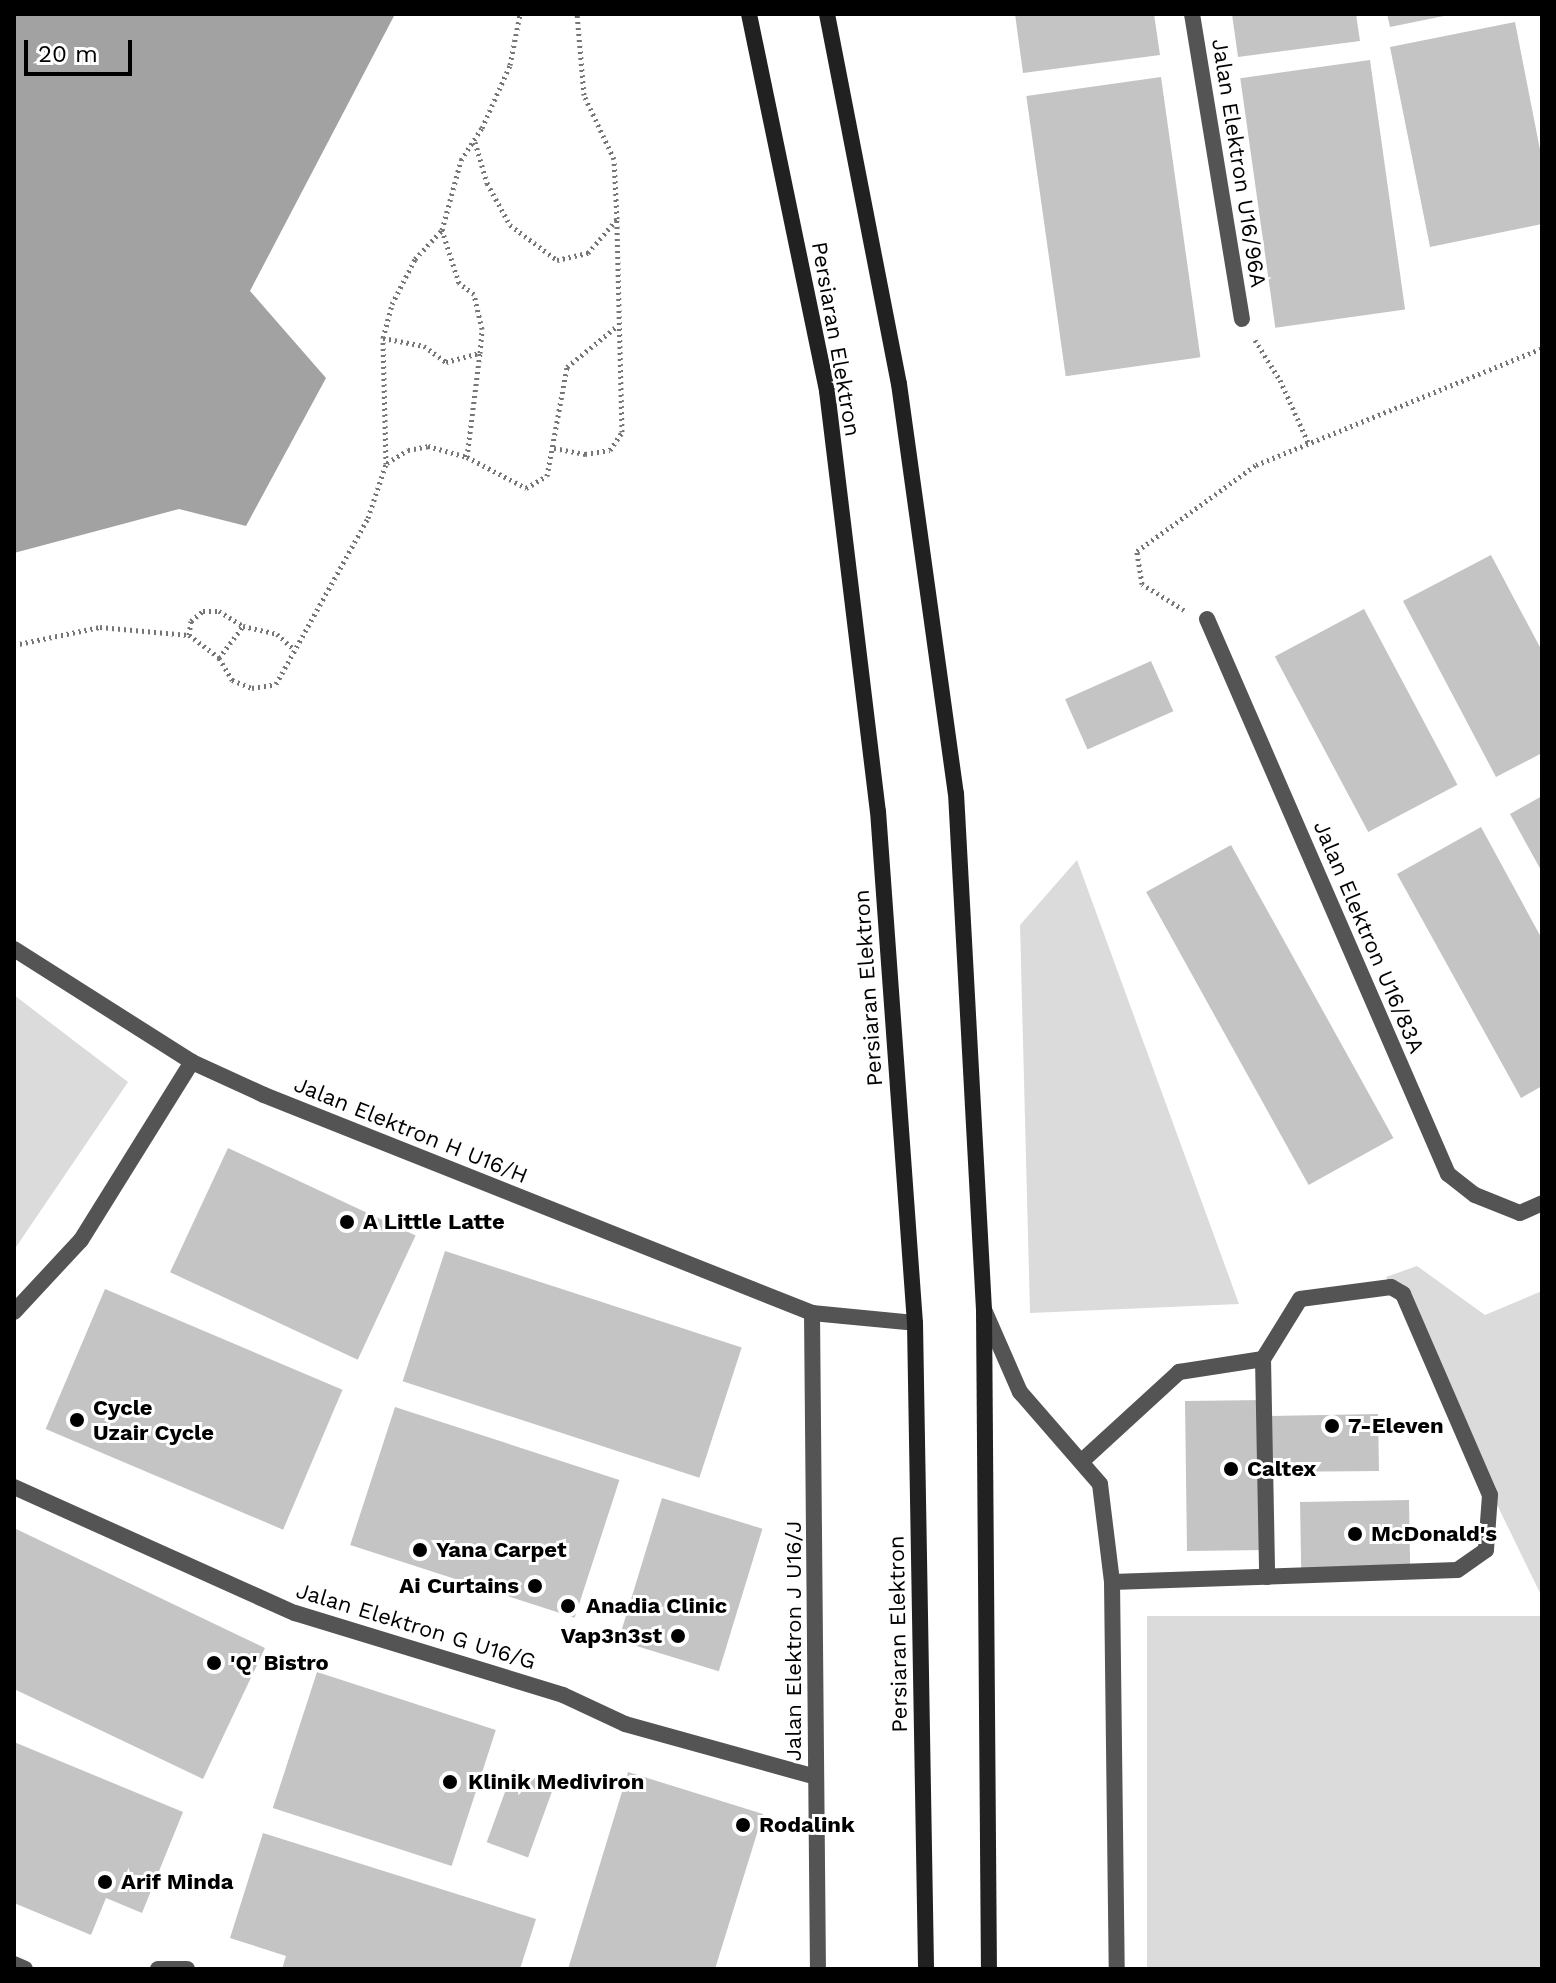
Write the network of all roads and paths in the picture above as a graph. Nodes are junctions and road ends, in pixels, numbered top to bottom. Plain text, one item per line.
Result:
1 (520, 14) edge
2 (577, 14) edge
3 (749, 14) edge
4 (827, 14) edge
5 (1192, 14) edge
6 (474, 141) junction
7 (617, 219) junction
8 (442, 230) junction
9 (1242, 319) joint
10 (616, 327) junction
11 (383, 338) junction
12 (1542, 348) edge
13 (480, 353) junction
14 (1308, 442) junction
15 (554, 448) junction
16 (467, 457) junction
17 (386, 464) junction
18 (1207, 619) joint
19 (243, 626) junction
20 (189, 635) junction
21 (14, 645) edge
22 (295, 650) junction
23 (219, 658) junction
24 (14, 949) edge
25 (192, 1062) junction
26 (1542, 1203) edge
27 (984, 1310) junction
28 (14, 1312) edge
29 (812, 1313) junction
30 (915, 1323) junction
31 (1263, 1359) junction
32 (1082, 1461) junction
33 (14, 1487) edge
34 (1267, 1577) junction
35 (1112, 1582) junction
36 (816, 1777) junction
37 (14, 1964) edge
38 (25, 1969) edge
39 (158, 1969) edge
40 (187, 1969) edge
41 (818, 1969) edge
42 (926, 1969) edge
43 (989, 1969) edge
44 (1117, 1969) edge

1 - 6 path
2 - 7 path
3 - 30 main road, Persiaran Elektron
4 - 27 main road
5 - 9 street, Jalan Elektron U16/96A
6 - 7 path
6 - 8 path
7 - 10 path
8 - 11 path
8 - 13 path
9 - 14 path
10 - 15 path
10 - 15 path
11 - 13 path
11 - 17 path
12 - 14 path
13 - 16 path
14 - 18 path
15 - 16 path
16 - 17 path
17 - 22 path
18 - 26 street, Jalan Elektron U16/83A
19 - 20 path
19 - 22 path
19 - 23 path
20 - 21 path
20 - 23 path
22 - 23 path
24 - 25 street, Jalan Elektron H U16/H
25 - 28 street
25 - 29 street, Jalan Elektron H U16/H
27 - 32 street
27 - 43 main road
29 - 30 street, Jalan Elektron H U16/H
29 - 36 street, Jalan Elektron J U16/J
30 - 42 main road, Persiaran Elektron
31 - 32 street
31 - 34 street
31 - 34 street
32 - 35 street
33 - 36 street, Jalan Elektron G U16/G
34 - 35 street
35 - 44 street
36 - 41 street, Jalan Elektron J U16/J
37 - 38 street
39 - 40 street

